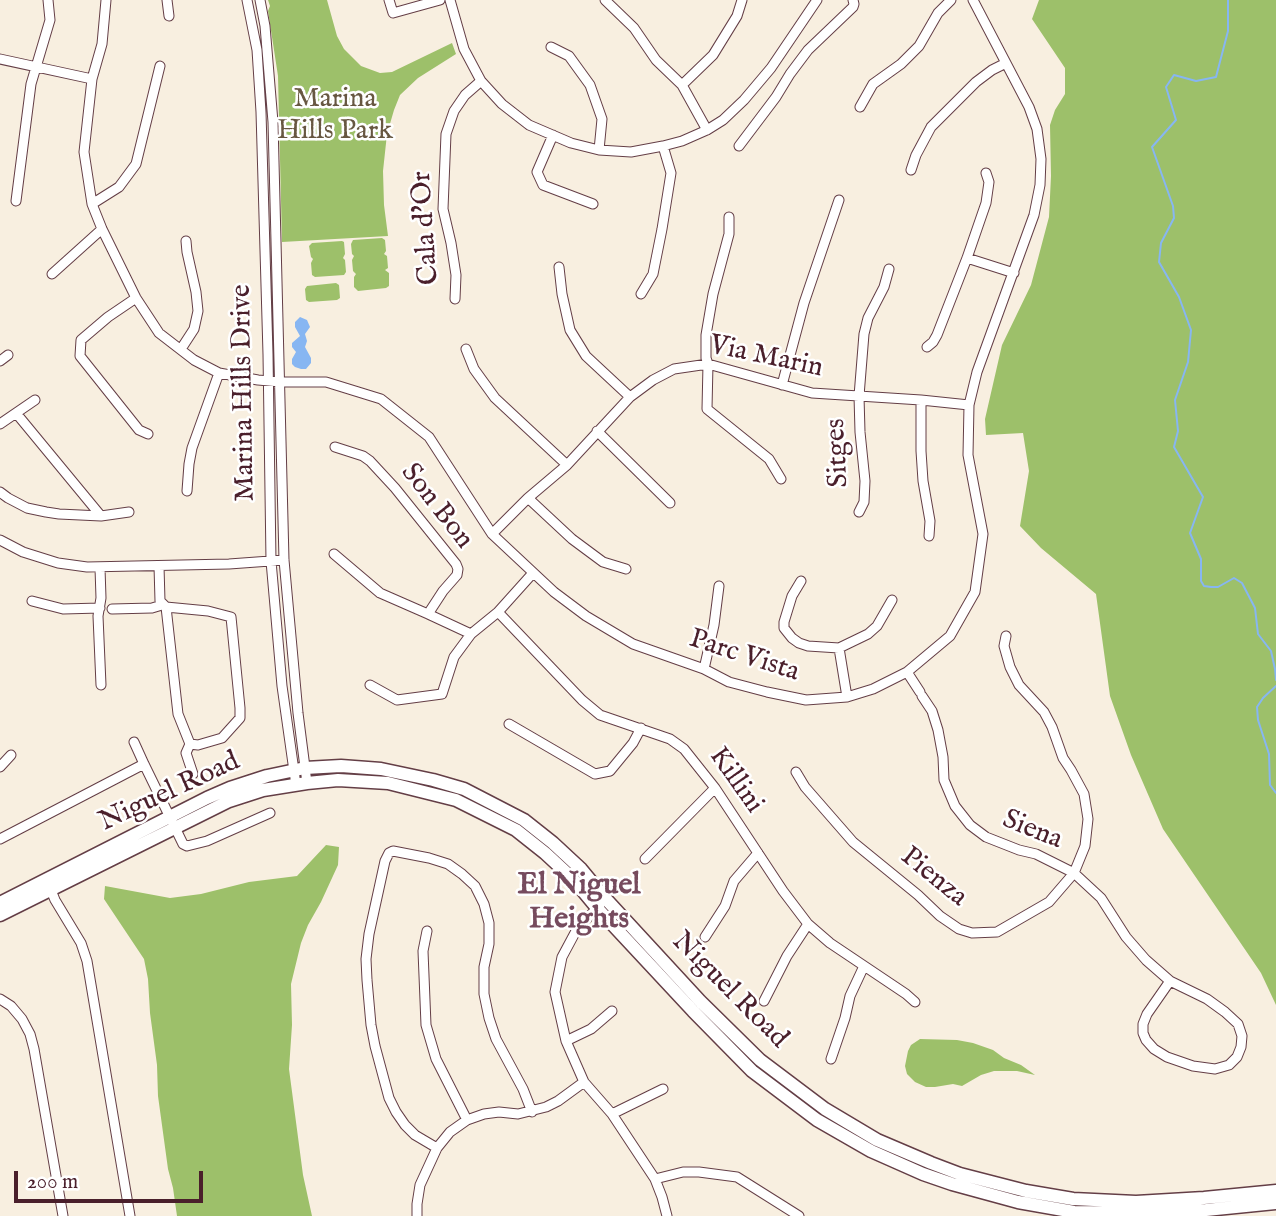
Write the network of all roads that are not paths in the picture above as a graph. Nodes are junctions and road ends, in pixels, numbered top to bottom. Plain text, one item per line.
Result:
1 (48, 0) edge
2 (106, 0) edge
3 (167, 0) edge
4 (247, 0) edge
5 (260, 0) edge
6 (389, 0) edge
7 (440, 0) edge
8 (450, 0) edge
9 (605, 0) edge
10 (742, 0) edge
11 (817, 0) edge
12 (853, 0) edge
13 (951, 0) edge
14 (973, 0) edge
15 (169, 16) dead end
16 (551, 47) dead end
17 (0, 59) edge
18 (1006, 63) junction
19 (160, 66) dead end
20 (36, 67) junction
21 (92, 79) junction
22 (481, 81) junction
23 (682, 85) junction
24 (860, 107) dead end
25 (707, 130) junction
26 (553, 135) junction
27 (663, 146) junction
28 (739, 146) dead end
29 (599, 150) junction
30 (911, 170) dead end
31 (986, 173) dead end
32 (839, 200) dead end
33 (16, 201) dead end
34 (92, 204) junction
35 (593, 204) dead end
36 (729, 217) dead end
37 (102, 229) junction
38 (186, 240) dead end
39 (968, 258) junction
40 (559, 267) dead end
41 (889, 269) dead end
42 (1014, 273) junction
43 (52, 274) dead end
44 (641, 294) dead end
45 (136, 298) junction
46 (454, 299) dead end
47 (927, 347) dead end
48 (181, 349) junction
49 (466, 349) dead end
50 (708, 364) junction
51 (219, 373) junction
52 (268, 381) junction
53 (280, 382) junction
54 (782, 385) junction
55 (859, 396) junction
56 (630, 397) junction
57 (35, 400) dead end
58 (921, 400) junction
59 (969, 405) junction
60 (16, 413) junction
61 (0, 424) edge
62 (597, 431) junction
63 (148, 434) dead end
64 (335, 447) dead end
65 (567, 464) junction
66 (781, 479) dead end
67 (187, 491) dead end
68 (0, 492) edge
69 (528, 498) junction
70 (670, 503) dead end
71 (129, 512) dead end
72 (859, 512) dead end
73 (101, 516) junction
74 (492, 534) junction
75 (929, 536) dead end
76 (0, 540) edge
77 (334, 554) dead end
78 (284, 560) junction
79 (271, 561) junction
80 (159, 566) junction
81 (100, 568) junction
82 (626, 569) dead end
83 (533, 573) junction
84 (801, 581) dead end
85 (719, 586) dead end
86 (892, 600) dead end
87 (32, 601) dead end
88 (164, 606) junction
89 (100, 608) junction
90 (112, 609) dead end
91 (498, 612) junction
92 (428, 614) junction
93 (471, 635) junction
94 (1006, 636) dead end
95 (839, 649) junction
96 (704, 670) junction
97 (906, 672) junction
98 (101, 685) dead end
99 (370, 685) dead end
100 (848, 697) junction
101 (509, 724) dead end
102 (641, 728) junction
103 (134, 742) dead end
104 (190, 744) junction
105 (11, 755) dead end
106 (144, 764) junction
107 (0, 767) edge
108 (299, 770) junction
109 (796, 772) dead end
110 (193, 774) dead end
111 (301, 784) junction
112 (715, 788) junction
113 (270, 813) dead end
114 (174, 822) junction
115 (0, 839) edge
116 (758, 853) junction
117 (645, 859) dead end
118 (86, 860) junction
119 (1074, 873) junction
120 (51, 890) junction
121 (5, 901) edge
122 (601, 903) junction
123 (0, 915) edge
124 (808, 924) junction
125 (427, 930) dead end
126 (705, 937) dead end
127 (864, 967) junction
128 (1170, 981) junction
129 (0, 999) edge
130 (764, 1001) dead end
131 (915, 1002) dead end
132 (611, 1011) dead end
133 (566, 1041) junction
134 (831, 1059) dead end
135 (584, 1082) junction
136 (663, 1089) dead end
137 (532, 1112) junction
138 (612, 1114) junction
139 (467, 1120) junction
140 (437, 1148) junction
141 (655, 1179) junction
142 (1276, 1191) edge
143 (1276, 1203) edge
144 (1205, 1204) junction
145 (63, 1216) edge
146 (130, 1216) edge
147 (417, 1216) edge
148 (667, 1216) edge
149 (799, 1216) edge

1 - 20 street
2 - 21 street, Parc Vista
3 - 15 street
4 - 52 street, Marina Hills Drive
5 - 53 street, Marina Hills Drive
6 - 7 street
8 - 22 street
9 - 23 street
10 - 23 street
11 - 25 street
12 - 28 street
13 - 24 street
14 - 18 street, Parc Vista
16 - 29 street
17 - 20 street
18 - 30 street
18 - 42 street, Parc Vista
19 - 34 street
20 - 21 street
20 - 33 street
21 - 34 street, Parc Vista
22 - 26 street
22 - 46 street, Cala d'Or
23 - 25 street
25 - 27 street
26 - 29 street
26 - 35 street
27 - 29 street
27 - 44 street
31 - 39 street
32 - 54 street
34 - 37 street, Parc Vista
36 - 50 street
37 - 43 street
37 - 45 street, Parc Vista
38 - 48 street
39 - 42 street
39 - 47 street
40 - 56 street
41 - 55 street, Sitges
42 - 59 street, Parc Vista
45 - 48 street, Parc Vista
45 - 63 street
48 - 51 street, Parc Vista
49 - 65 street
50 - 54 street, Via Marin
50 - 56 street, Via Marin
50 - 66 street
51 - 52 street, Parc Vista
51 - 67 street
52 - 53 street, Parc Vista
52 - 79 street, Marina Hills Drive
53 - 74 street, Parc Vista
53 - 78 street, Marina Hills Drive
54 - 55 street, Via Marin
55 - 58 street, Via Marin
55 - 72 street, Sitges
56 - 62 street, Via Marin
57 - 60 street
58 - 59 street, Via Marin
58 - 75 street
59 - 97 street, Parc Vista
60 - 61 street
60 - 73 street
62 - 65 street, Via Marin
62 - 70 street
64 - 92 street, Son Bon
65 - 69 street, Via Marin
68 - 73 street
69 - 74 street, Via Marin
69 - 82 street
71 - 73 street
74 - 83 street, Parc Vista
76 - 81 street
77 - 92 street
78 - 79 street
78 - 108 street, Marina Hills Drive
79 - 80 street
79 - 108 street, Marina Hills Drive
80 - 81 street
80 - 88 street
81 - 89 street
83 - 91 street
83 - 96 street, Parc Vista
84 - 95 street
85 - 96 street
86 - 95 street
87 - 89 street
88 - 90 street
88 - 104 street
88 - 104 street
89 - 98 street
91 - 93 street
91 - 102 street, Killini
92 - 93 street
93 - 99 street
94 - 119 street, Pienza
95 - 100 street
96 - 100 street, Parc Vista
97 - 100 street, Parc Vista
97 - 119 street, Siena
101 - 102 street
102 - 112 street, Killini
103 - 106 street
104 - 110 street
105 - 107 street
106 - 114 street
106 - 115 street
108 - 111 street, Marina Hills Drive
108 - 114 main road, Niguel Road
108 - 122 main road, Niguel Road
109 - 119 street, Pienza
111 - 114 main road, Niguel Road
111 - 122 main road, Niguel Road
112 - 116 street, Killini
112 - 117 street
113 - 114 street
114 - 118 main road, Niguel Road
114 - 120 main road, Niguel Road
116 - 124 street, Killini
116 - 126 street
118 - 120 main road
118 - 121 main road, Niguel Road
119 - 128 street, Siena
120 - 121 main road
120 - 123 main road, Niguel Road
120 - 146 street
122 - 133 street
122 - 144 main road, Niguel Road
124 - 127 street, Killini
124 - 130 street
125 - 139 street
127 - 131 street, Killini
127 - 134 street
128 - 128 street, Siena
129 - 145 street
132 - 133 street
133 - 135 street
135 - 137 street
135 - 138 street
136 - 138 street
137 - 139 street
137 - 140 street
138 - 141 street
139 - 140 street
140 - 147 street
141 - 148 street
141 - 149 street
142 - 144 main road, Niguel Road
143 - 144 main road, Niguel Road

